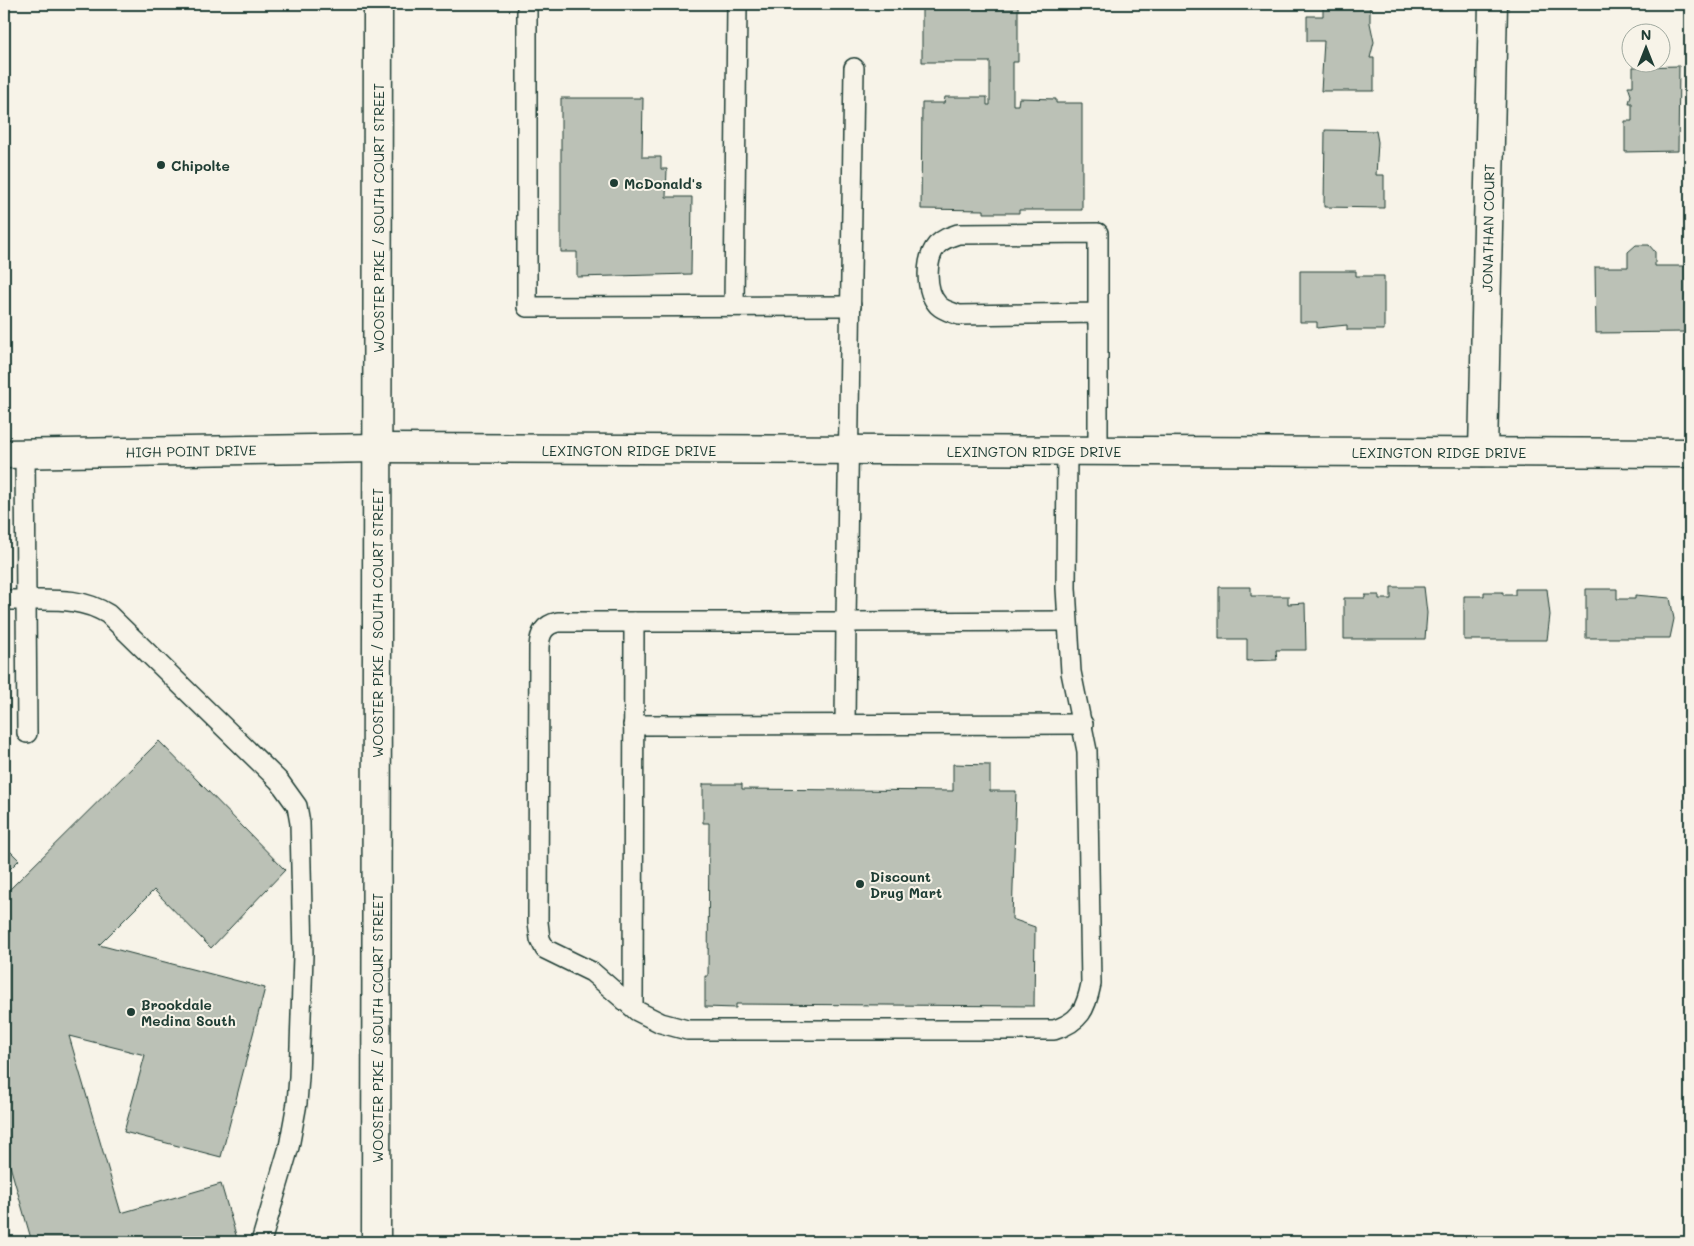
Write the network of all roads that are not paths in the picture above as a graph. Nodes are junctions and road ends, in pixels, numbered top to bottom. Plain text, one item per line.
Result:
1 (378, 4) edge
2 (527, 4) edge
3 (737, 4) edge
4 (1493, 4) edge
5 (854, 68) dead end
6 (734, 306) junction
7 (851, 306) junction
8 (1098, 313) junction
9 (378, 448) junction
10 (848, 451) junction
11 (1067, 452) junction
12 (1098, 452) junction
13 (1483, 452) junction
14 (1690, 453) edge
15 (14, 454) edge
16 (4, 600) edge
17 (26, 600) junction
18 (1067, 621) junction
19 (634, 622) junction
20 (846, 622) junction
21 (845, 724) junction
22 (1083, 724) junction
23 (633, 725) junction
24 (27, 733) dead end
25 (633, 1007) junction
26 (261, 1242) edge
27 (376, 1242) edge

1 - 9 street, WOOSTER PIKE / SOUTH COURT STREET
2 - 6 lane
3 - 6 lane
4 - 13 street, JONATHAN COURT
5 - 7 lane
6 - 7 lane
7 - 10 lane
8 - 8 lane
8 - 12 lane
9 - 10 street, LEXINGTON RIDGE DRIVE
9 - 15 street, HIGH POINT DRIVE
9 - 27 street, WOOSTER PIKE / SOUTH COURT STREET
10 - 11 street, LEXINGTON RIDGE DRIVE
10 - 20 lane
11 - 12 street, LEXINGTON RIDGE DRIVE
11 - 18 lane
12 - 13 street, LEXINGTON RIDGE DRIVE
13 - 14 street, LEXINGTON RIDGE DRIVE
15 - 17 lane
16 - 17 lane
17 - 24 lane
17 - 26 lane
18 - 20 lane
18 - 22 lane
19 - 20 lane
19 - 23 lane
19 - 25 lane
20 - 21 lane
21 - 22 lane
21 - 23 lane
22 - 25 lane
23 - 25 lane

